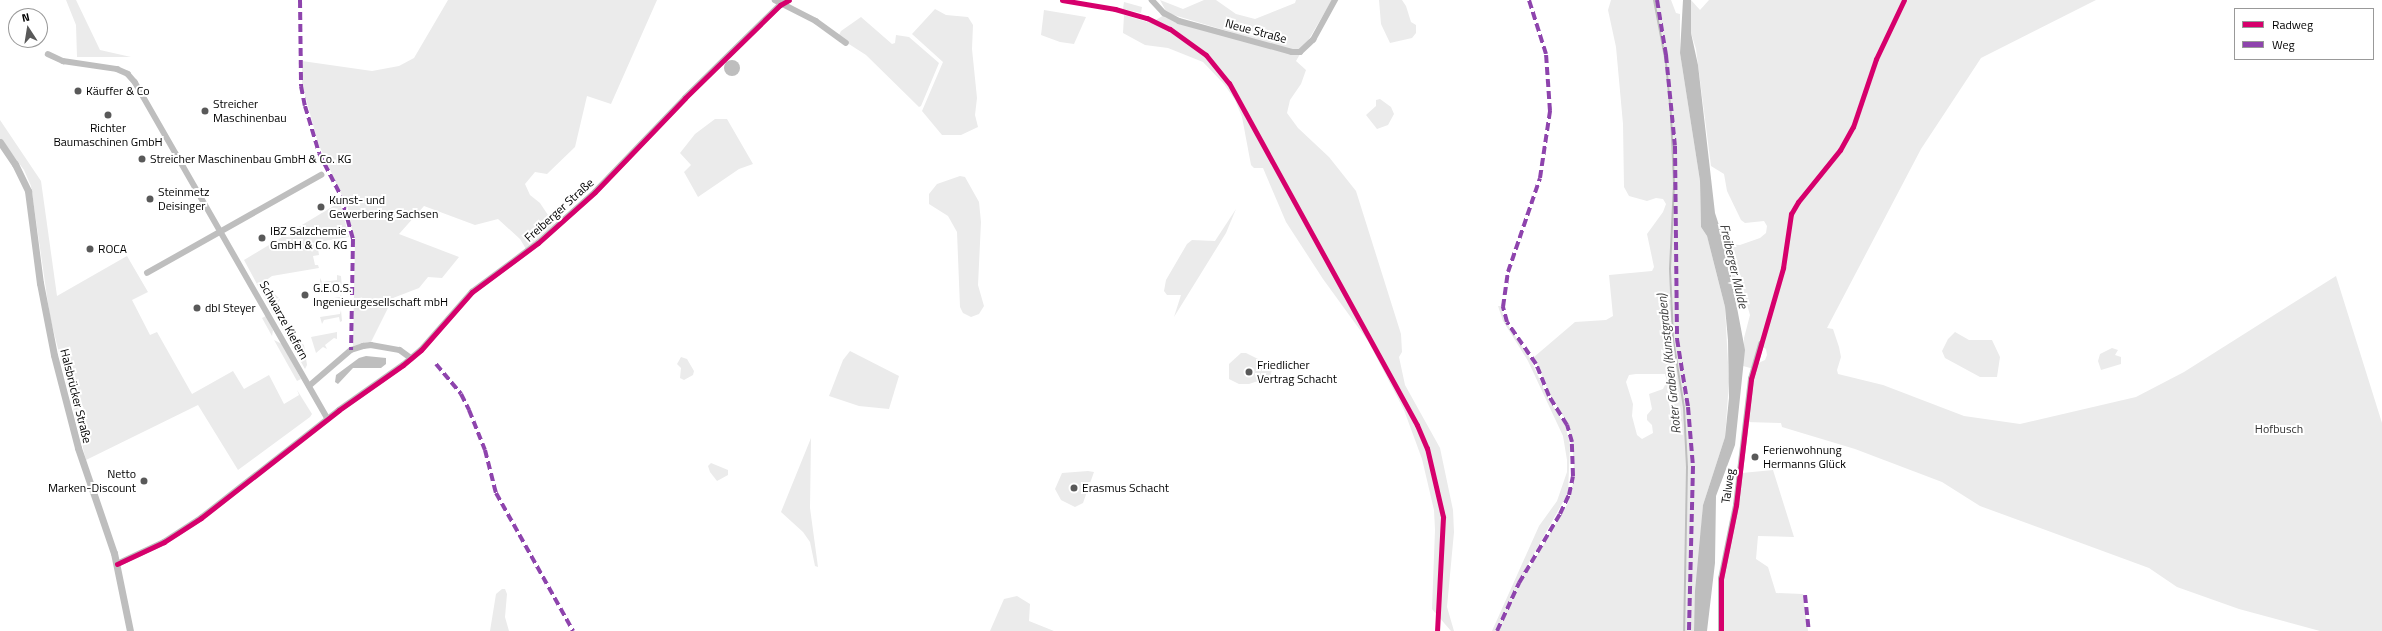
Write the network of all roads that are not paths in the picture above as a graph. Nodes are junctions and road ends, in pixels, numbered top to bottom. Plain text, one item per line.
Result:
1 (775, 0) edge
2 (789, 0) edge
3 (1152, 0) edge
4 (1335, 0) edge
5 (780, 4) junction
6 (846, 43) dead end
7 (48, 54) dead end
8 (0, 142) edge
9 (321, 175) dead end
10 (221, 231) junction
11 (147, 273) dead end
12 (1761, 344) dead end
13 (411, 358) junction
14 (309, 386) junction
15 (328, 419) junction
16 (117, 564) junction
17 (130, 631) edge
18 (1721, 631) edge

1 - 5 street
2 - 5 street, Freiberger Straße
3 - 4 street, Neue Straße
5 - 6 street
5 - 13 street, Freiberger Straße
7 - 10 street, Schwarze Kiefern
8 - 16 main road, Halsbrücker Straße
9 - 10 street
10 - 11 street
10 - 14 street, Schwarze Kiefern
12 - 18 street, Talweg
13 - 14 street
13 - 15 street, Freiberger Straße
14 - 15 street, Schwarze Kiefern
15 - 16 street, Freiberger Straße
16 - 17 main road, Halsbrücker Straße

